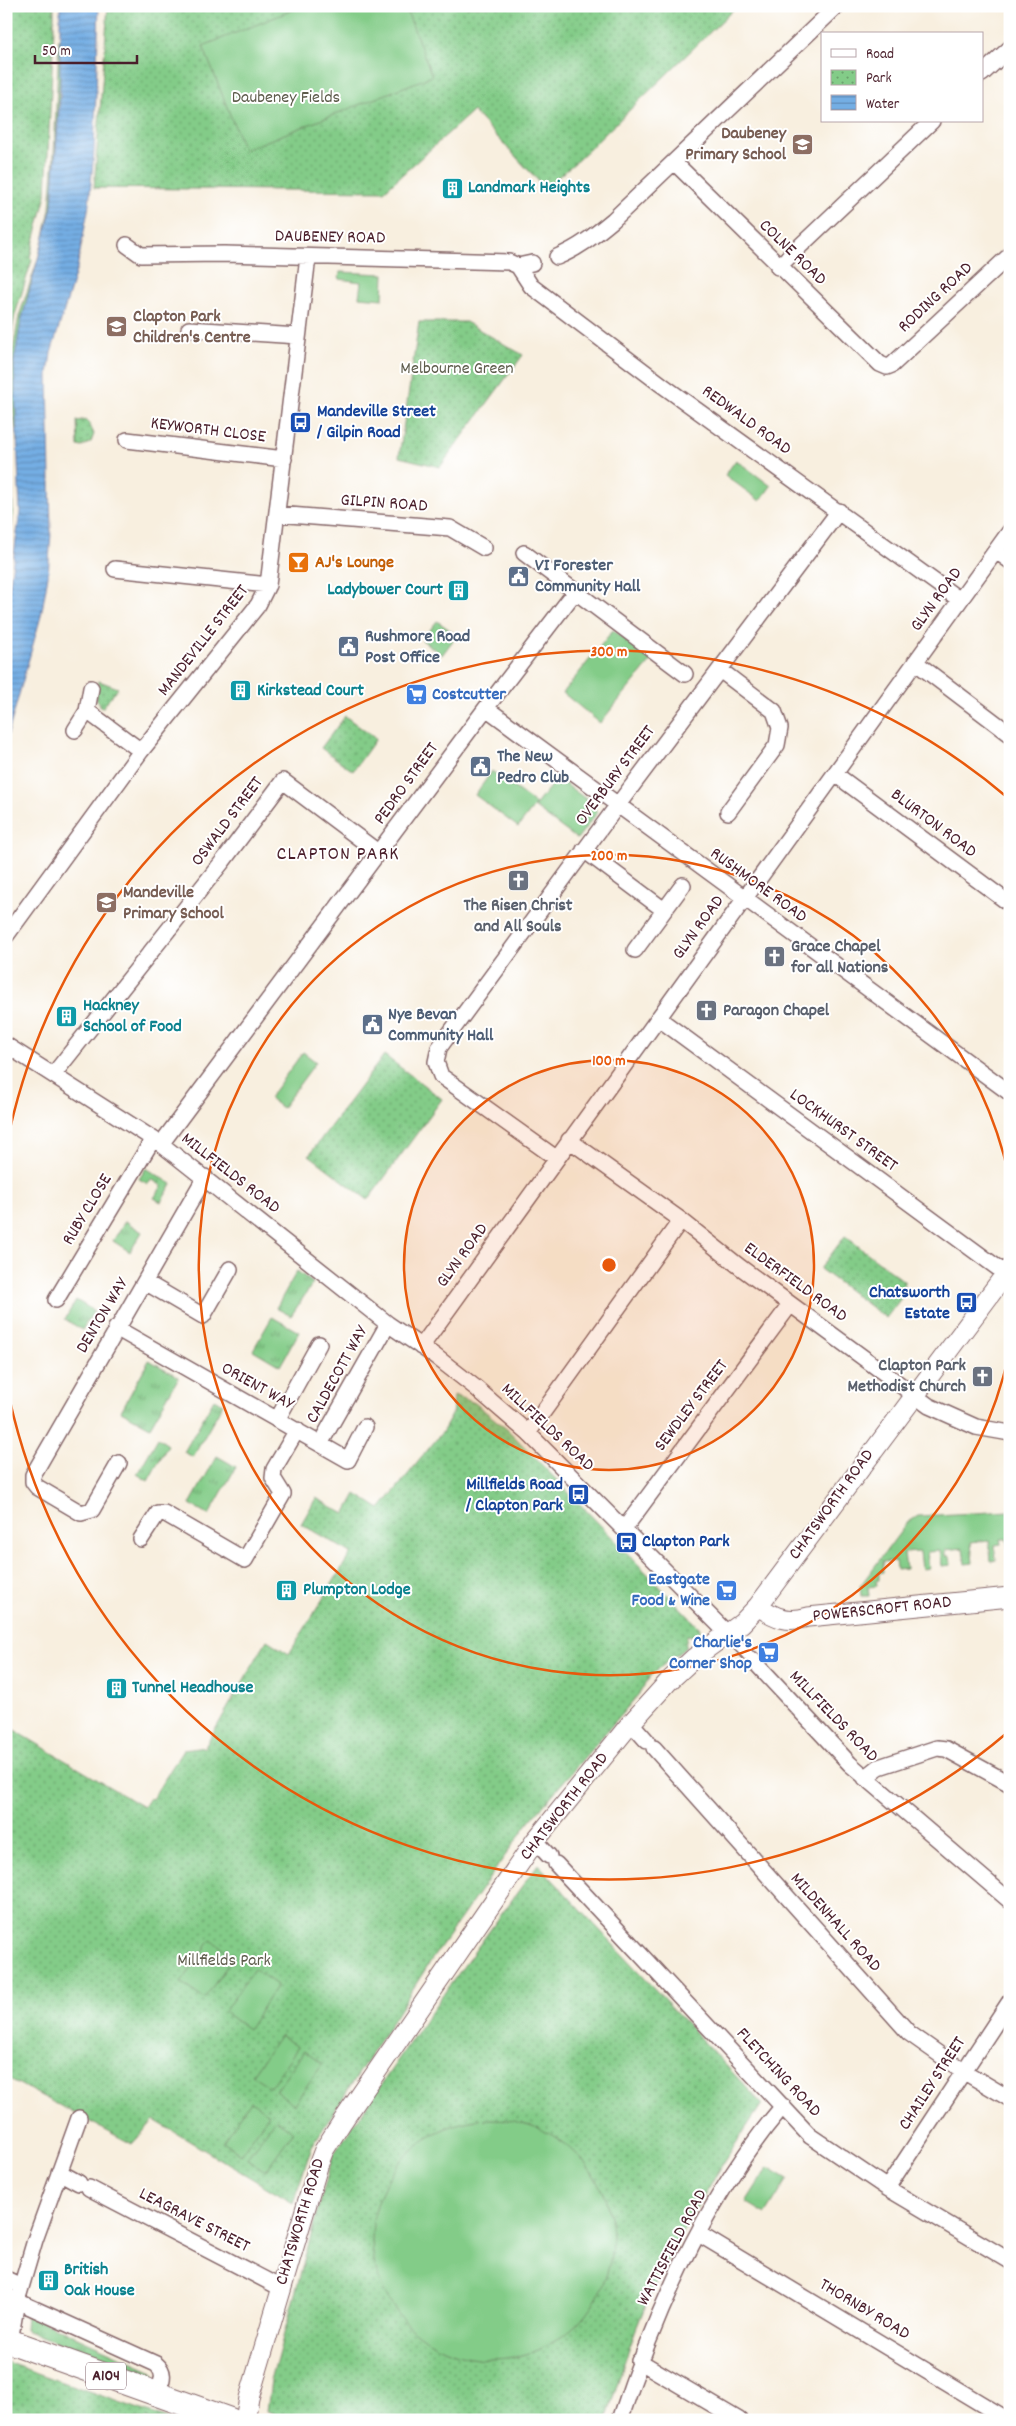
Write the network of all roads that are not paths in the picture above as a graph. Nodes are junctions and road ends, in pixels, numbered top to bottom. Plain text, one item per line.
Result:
1 (837, 6) edge
2 (1010, 48) edge
3 (984, 72) edge
4 (931, 122) edge
5 (674, 162) junction
6 (127, 246) dead end
7 (1010, 255) edge
8 (557, 257) dead end
9 (308, 258) junction
10 (525, 264) joint
11 (778, 267) junction
12 (189, 329) dead end
13 (298, 336) junction
14 (886, 367) joint
15 (127, 440) dead end
16 (284, 459) junction
17 (839, 511) junction
18 (277, 514) junction
19 (1010, 531) edge
20 (484, 548) dead end
21 (996, 551) junction
22 (524, 553) dead end
23 (1010, 561) edge
24 (115, 570) dead end
25 (268, 585) junction
26 (576, 592) junction
27 (960, 600) junction
28 (915, 662) junction
29 (720, 670) junction
30 (685, 674) dead end
31 (91, 688) dead end
32 (486, 708) junction
33 (87, 711) junction
34 (75, 730) dead end
35 (1010, 734) edge
36 (141, 750) junction
37 (835, 774) junction
38 (617, 806) junction
39 (728, 812) dead end
40 (584, 850) junction
41 (379, 853) junction
42 (683, 885) dead end
43 (743, 898) junction
44 (1010, 904) edge
45 (664, 910) junction
46 (6, 936) edge
47 (635, 950) dead end
48 (658, 1018) junction
49 (6, 1045) edge
50 (53, 1075) junction
51 (1010, 1093) edge
52 (570, 1140) junction
53 (157, 1142) junction
54 (556, 1158) junction
55 (205, 1177) junction
56 (681, 1220) junction
57 (230, 1268) dead end
58 (1008, 1271) edge
59 (145, 1282) junction
60 (56, 1300) dead end
61 (790, 1305) junction
62 (388, 1324) junction
63 (116, 1328) junction
64 (319, 1344) dead end
65 (421, 1347) junction
66 (915, 1395) junction
67 (277, 1420) junction
68 (366, 1428) dead end
69 (297, 1430) junction
70 (528, 1433) junction
71 (1010, 1433) edge
72 (320, 1444) junction
73 (119, 1463) dead end
74 (624, 1529) junction
75 (141, 1539) dead end
76 (1010, 1597) edge
77 (758, 1606) junction
78 (728, 1634) junction
79 (752, 1660) joint
80 (631, 1723) junction
81 (865, 1778) junction
82 (1010, 1784) edge
83 (535, 1841) junction
84 (1010, 1901) edge
85 (1010, 2001) edge
86 (963, 2070) junction
87 (1010, 2099) edge
88 (783, 2106) junction
89 (79, 2118) dead end
90 (58, 2172) junction
91 (888, 2188) junction
92 (699, 2234) junction
93 (1010, 2261) edge
94 (6, 2279) edge
95 (281, 2288) junction
96 (19, 2293) junction
97 (8, 2341) edge
98 (639, 2361) junction
99 (158, 2394) junction
100 (230, 2420) edge
101 (245, 2420) edge
102 (620, 2420) edge
103 (739, 2420) edge
104 (1008, 2420) edge

1 - 5 street
2 - 3 street
4 - 11 street
5 - 8 street
5 - 11 street, COLNE ROAD
6 - 9 street, DAUBENEY ROAD
7 - 14 street, RODING ROAD
9 - 10 street, DAUBENEY ROAD
9 - 13 street, MANDEVILLE STREET
10 - 17 street, REDWALD ROAD
11 - 14 street, COLNE ROAD
12 - 13 street
13 - 16 street, MANDEVILLE STREET
15 - 16 street, KEYWORTH CLOSE
16 - 18 street, MANDEVILLE STREET
17 - 27 street, REDWALD ROAD
17 - 29 street, OVERBURY STREET
18 - 20 street, GILPIN ROAD
18 - 25 street, MANDEVILLE STREET
19 - 21 street, GLYN ROAD
21 - 23 street
21 - 27 street, GLYN ROAD
22 - 26 street
24 - 25 street
25 - 36 street, MANDEVILLE STREET
26 - 30 street
26 - 32 street, PEDRO STREET
27 - 28 street, GLYN ROAD
28 - 35 street
28 - 37 street, GLYN ROAD
29 - 38 street, OVERBURY STREET
29 - 39 street
31 - 33 street
32 - 38 street, RUSHMORE ROAD
32 - 41 street, PEDRO STREET
33 - 34 street
33 - 36 street
36 - 46 street, MANDEVILLE STREET
37 - 43 street, GLYN ROAD
37 - 44 street, BLURTON ROAD
38 - 40 street, OVERBURY STREET
38 - 43 street, RUSHMORE ROAD
40 - 45 street
40 - 54 street, OVERBURY STREET
41 - 50 street, OSWALD STREET
41 - 53 street, PEDRO STREET
42 - 45 street
43 - 48 street, GLYN ROAD
43 - 51 street, RUSHMORE ROAD
45 - 47 street
48 - 52 street, GLYN ROAD
48 - 58 street, LOCKHURST STREET
49 - 50 street, MILLFIELDS ROAD
50 - 53 street, MILLFIELDS ROAD
52 - 54 street, GLYN ROAD
52 - 56 street, ELDERFIELD ROAD
53 - 55 street, MILLFIELDS ROAD
53 - 60 street, RUBY CLOSE
54 - 65 street, GLYN ROAD
55 - 59 street, DENTON WAY
55 - 62 street, MILLFIELDS ROAD
56 - 61 street, ELDERFIELD ROAD
56 - 70 street
57 - 59 street
58 - 66 street, CHATSWORTH ROAD
59 - 63 street, DENTON WAY
61 - 66 street, ELDERFIELD ROAD
61 - 74 street, SEWDLEY STREET
62 - 65 street, MILLFIELDS ROAD
62 - 72 street, CALDECOTT WAY
63 - 67 street, ORIENT WAY
63 - 73 street, DENTON WAY
64 - 67 street, CALDECOTT WAY
65 - 70 street, MILLFIELDS ROAD
66 - 71 street, ELDERFIELD ROAD
66 - 77 street, CHATSWORTH ROAD
67 - 69 street, ORIENT WAY
68 - 72 street, ORIENT WAY
69 - 72 street, ORIENT WAY
69 - 75 street, CALDECOTT WAY
70 - 74 street, MILLFIELDS ROAD
74 - 78 street, MILLFIELDS ROAD
76 - 77 street, POWERSCROFT ROAD
77 - 78 street, CHATSWORTH ROAD
78 - 79 street, MILLFIELDS ROAD
78 - 80 street, CHATSWORTH ROAD
79 - 81 street, MILLFIELDS ROAD
80 - 83 street, CHATSWORTH ROAD
80 - 86 street, MILDENHALL ROAD
81 - 82 street
81 - 84 street, MILLFIELDS ROAD
83 - 88 street, FLETCHING ROAD
83 - 95 street, CHATSWORTH ROAD
85 - 86 street, CHAILEY STREET
86 - 87 street, MILDENHALL ROAD
86 - 91 street, CHAILEY STREET
88 - 91 street, FLETCHING ROAD
88 - 92 street, WATTISFIELD ROAD
89 - 90 street
90 - 95 street, LEAGRAVE STREET
90 - 96 street
91 - 93 street, FLETCHING ROAD
92 - 98 street, WATTISFIELD ROAD
92 - 104 street, THORNBY ROAD
94 - 96 street
95 - 101 street, CHATSWORTH ROAD
96 - 97 street
96 - 99 street
97 - 99 main road, A104
98 - 102 street, WATTISFIELD ROAD
98 - 103 street
99 - 100 main road, A104

